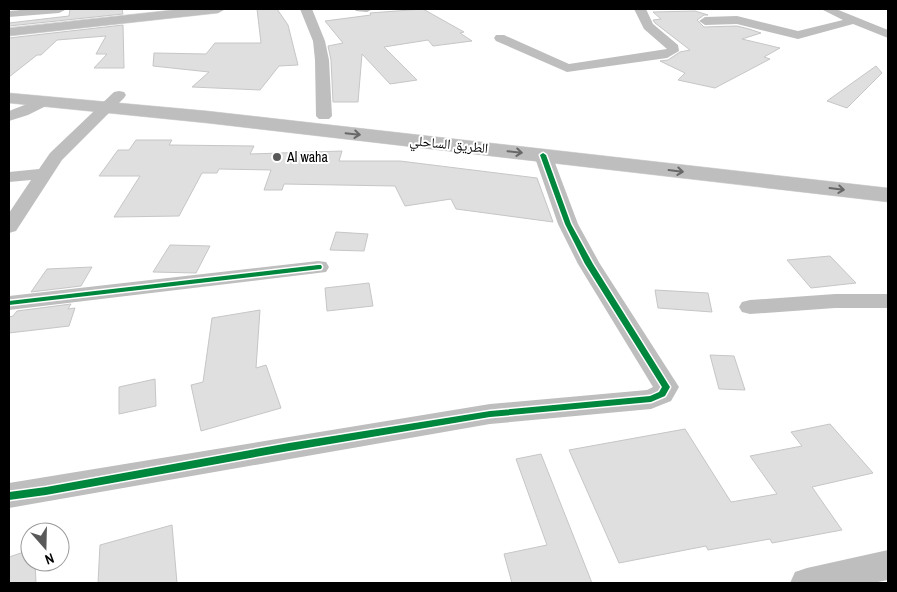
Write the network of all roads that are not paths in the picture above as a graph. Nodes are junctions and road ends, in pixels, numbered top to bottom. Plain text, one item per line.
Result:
1 (218, 9) edge
2 (306, 9) edge
3 (360, 9) edge
4 (367, 9) edge
5 (640, 9) edge
6 (827, 9) edge
7 (59, 10) edge
8 (9, 14) edge
9 (705, 20) dead end
10 (855, 20) junction
11 (9, 32) edge
12 (888, 34) edge
13 (500, 38) dead end
14 (9, 84) edge
15 (9, 98) edge
16 (112, 101) junction
17 (45, 102) junction
18 (9, 116) edge
19 (324, 116) junction
20 (544, 155) junction
21 (44, 174) junction
22 (9, 177) edge
23 (888, 179) edge
24 (888, 196) edge
25 (9, 227) edge
26 (318, 267) dead end
27 (888, 302) edge
28 (9, 303) edge
29 (750, 307) dead end
30 (9, 496) edge
31 (888, 564) edge
32 (807, 583) edge

1 - 11 main road
2 - 19 street
3 - 4 street
5 - 13 street
6 - 10 street
7 - 8 street
9 - 10 street
10 - 12 street
14 - 16 main road, الطريق الساحلي
15 - 17 main road, الطريق الساحلي
16 - 17 main road, الطريق الساحلي
16 - 19 main road, الطريق الساحلي
16 -> 20 main road, الطريق الساحلي
16 - 21 street
17 - 18 street
19 - 23 main road, الطريق الساحلي
20 -> 24 main road, الطريق الساحلي
20 - 30 street
21 - 22 street
21 - 25 street
26 - 28 street
27 - 29 street
31 - 32 street

